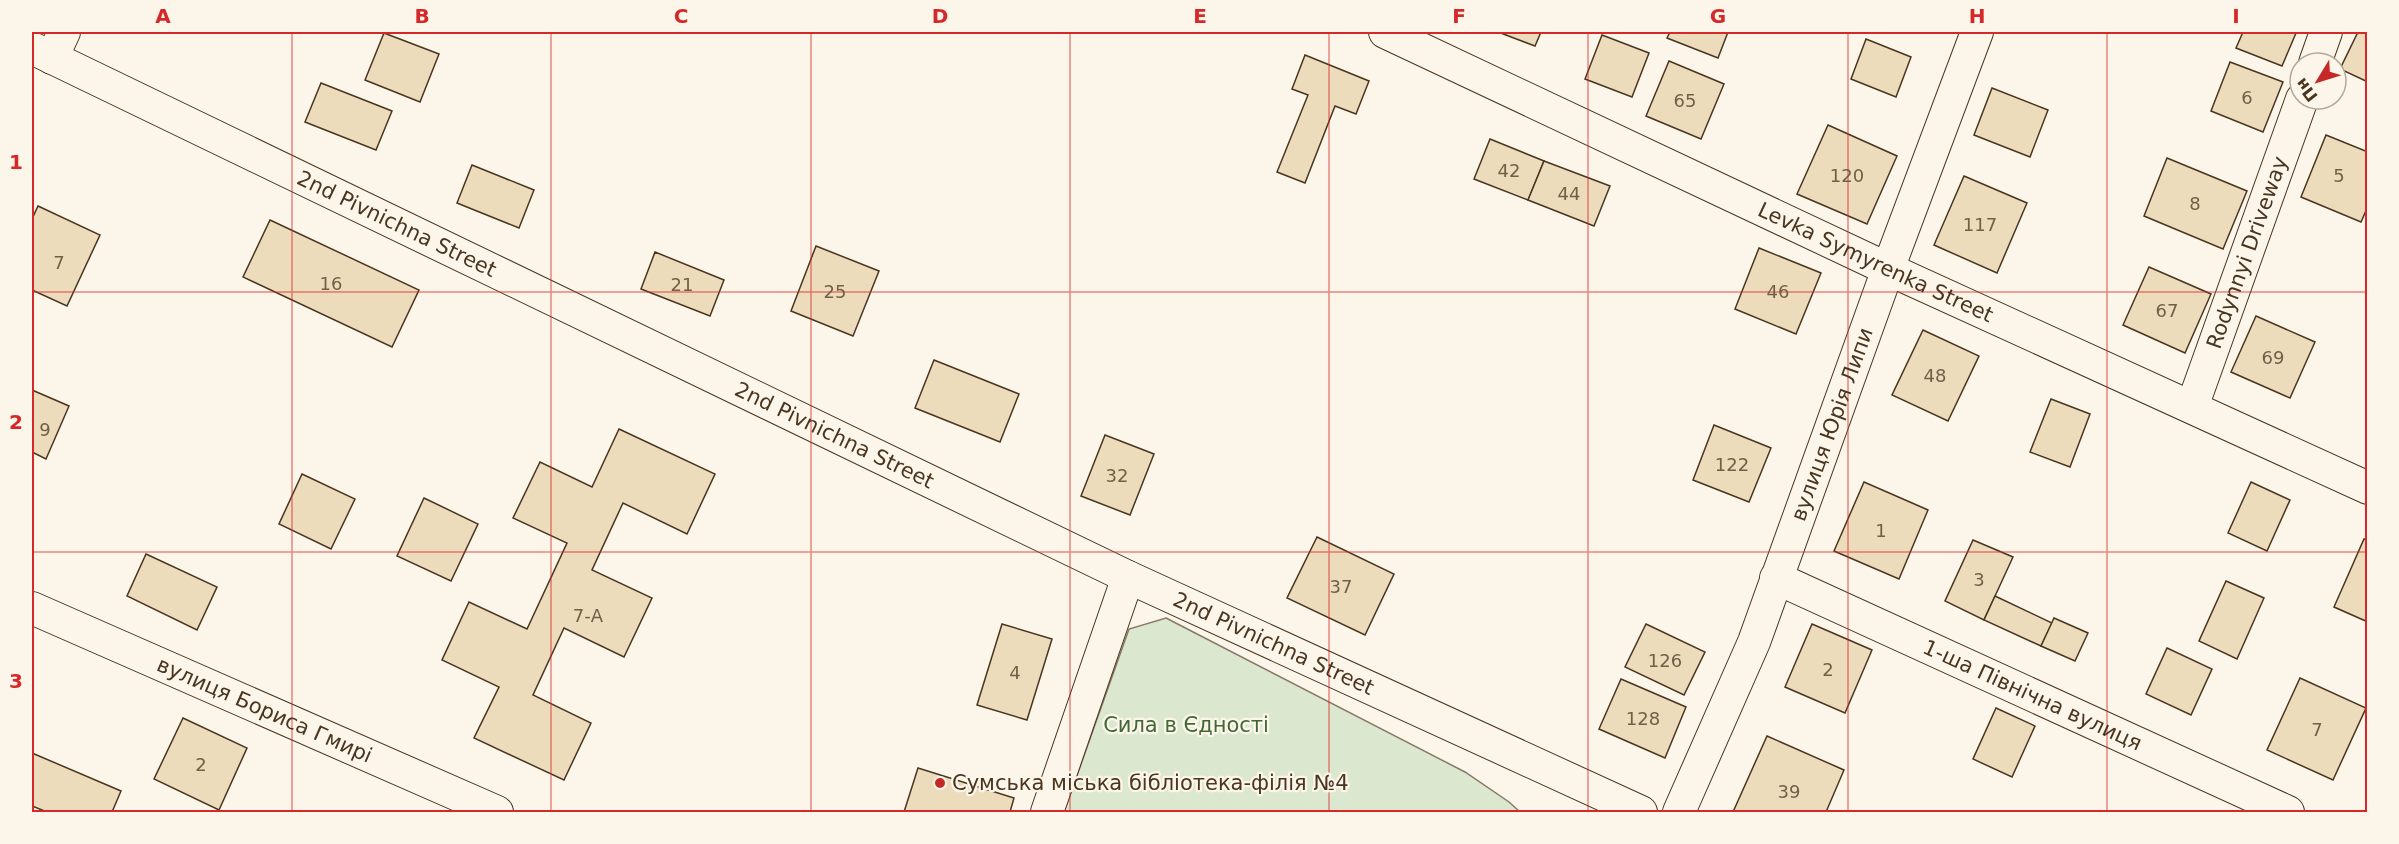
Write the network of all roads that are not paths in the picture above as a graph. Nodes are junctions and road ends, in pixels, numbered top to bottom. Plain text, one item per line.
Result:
1 (1385, 32) edge
2 (1977, 32) edge
3 (2326, 32) edge
4 (49, 46) edge
5 (2319, 51) edge
6 (2298, 111) edge
7 (1888, 269) junction
8 (2192, 407) junction
9 (2367, 488) edge
10 (1128, 577) junction
11 (1776, 578) junction
12 (32, 608) edge
13 (497, 813) edge
14 (1047, 813) edge
15 (1641, 813) edge
16 (1679, 813) edge
17 (2288, 813) edge

1 - 7 street, Levka Symyrenka Street
2 - 7 street, вулиця Юрія Липи
3 - 5 street
4 - 10 street, 2nd Pivnichna Street
6 - 8 street, Rodynnyi Driveway
7 - 8 street, Levka Symyrenka Street
7 - 11 street, вулиця Юрія Липи
8 - 9 street, Levka Symyrenka Street
10 - 14 street
10 - 15 street, 2nd Pivnichna Street
11 - 16 street, вулиця Юрія Липи
11 - 17 street, 1-ша Північна вулиця
12 - 13 street, вулиця Бориса Гмирі

